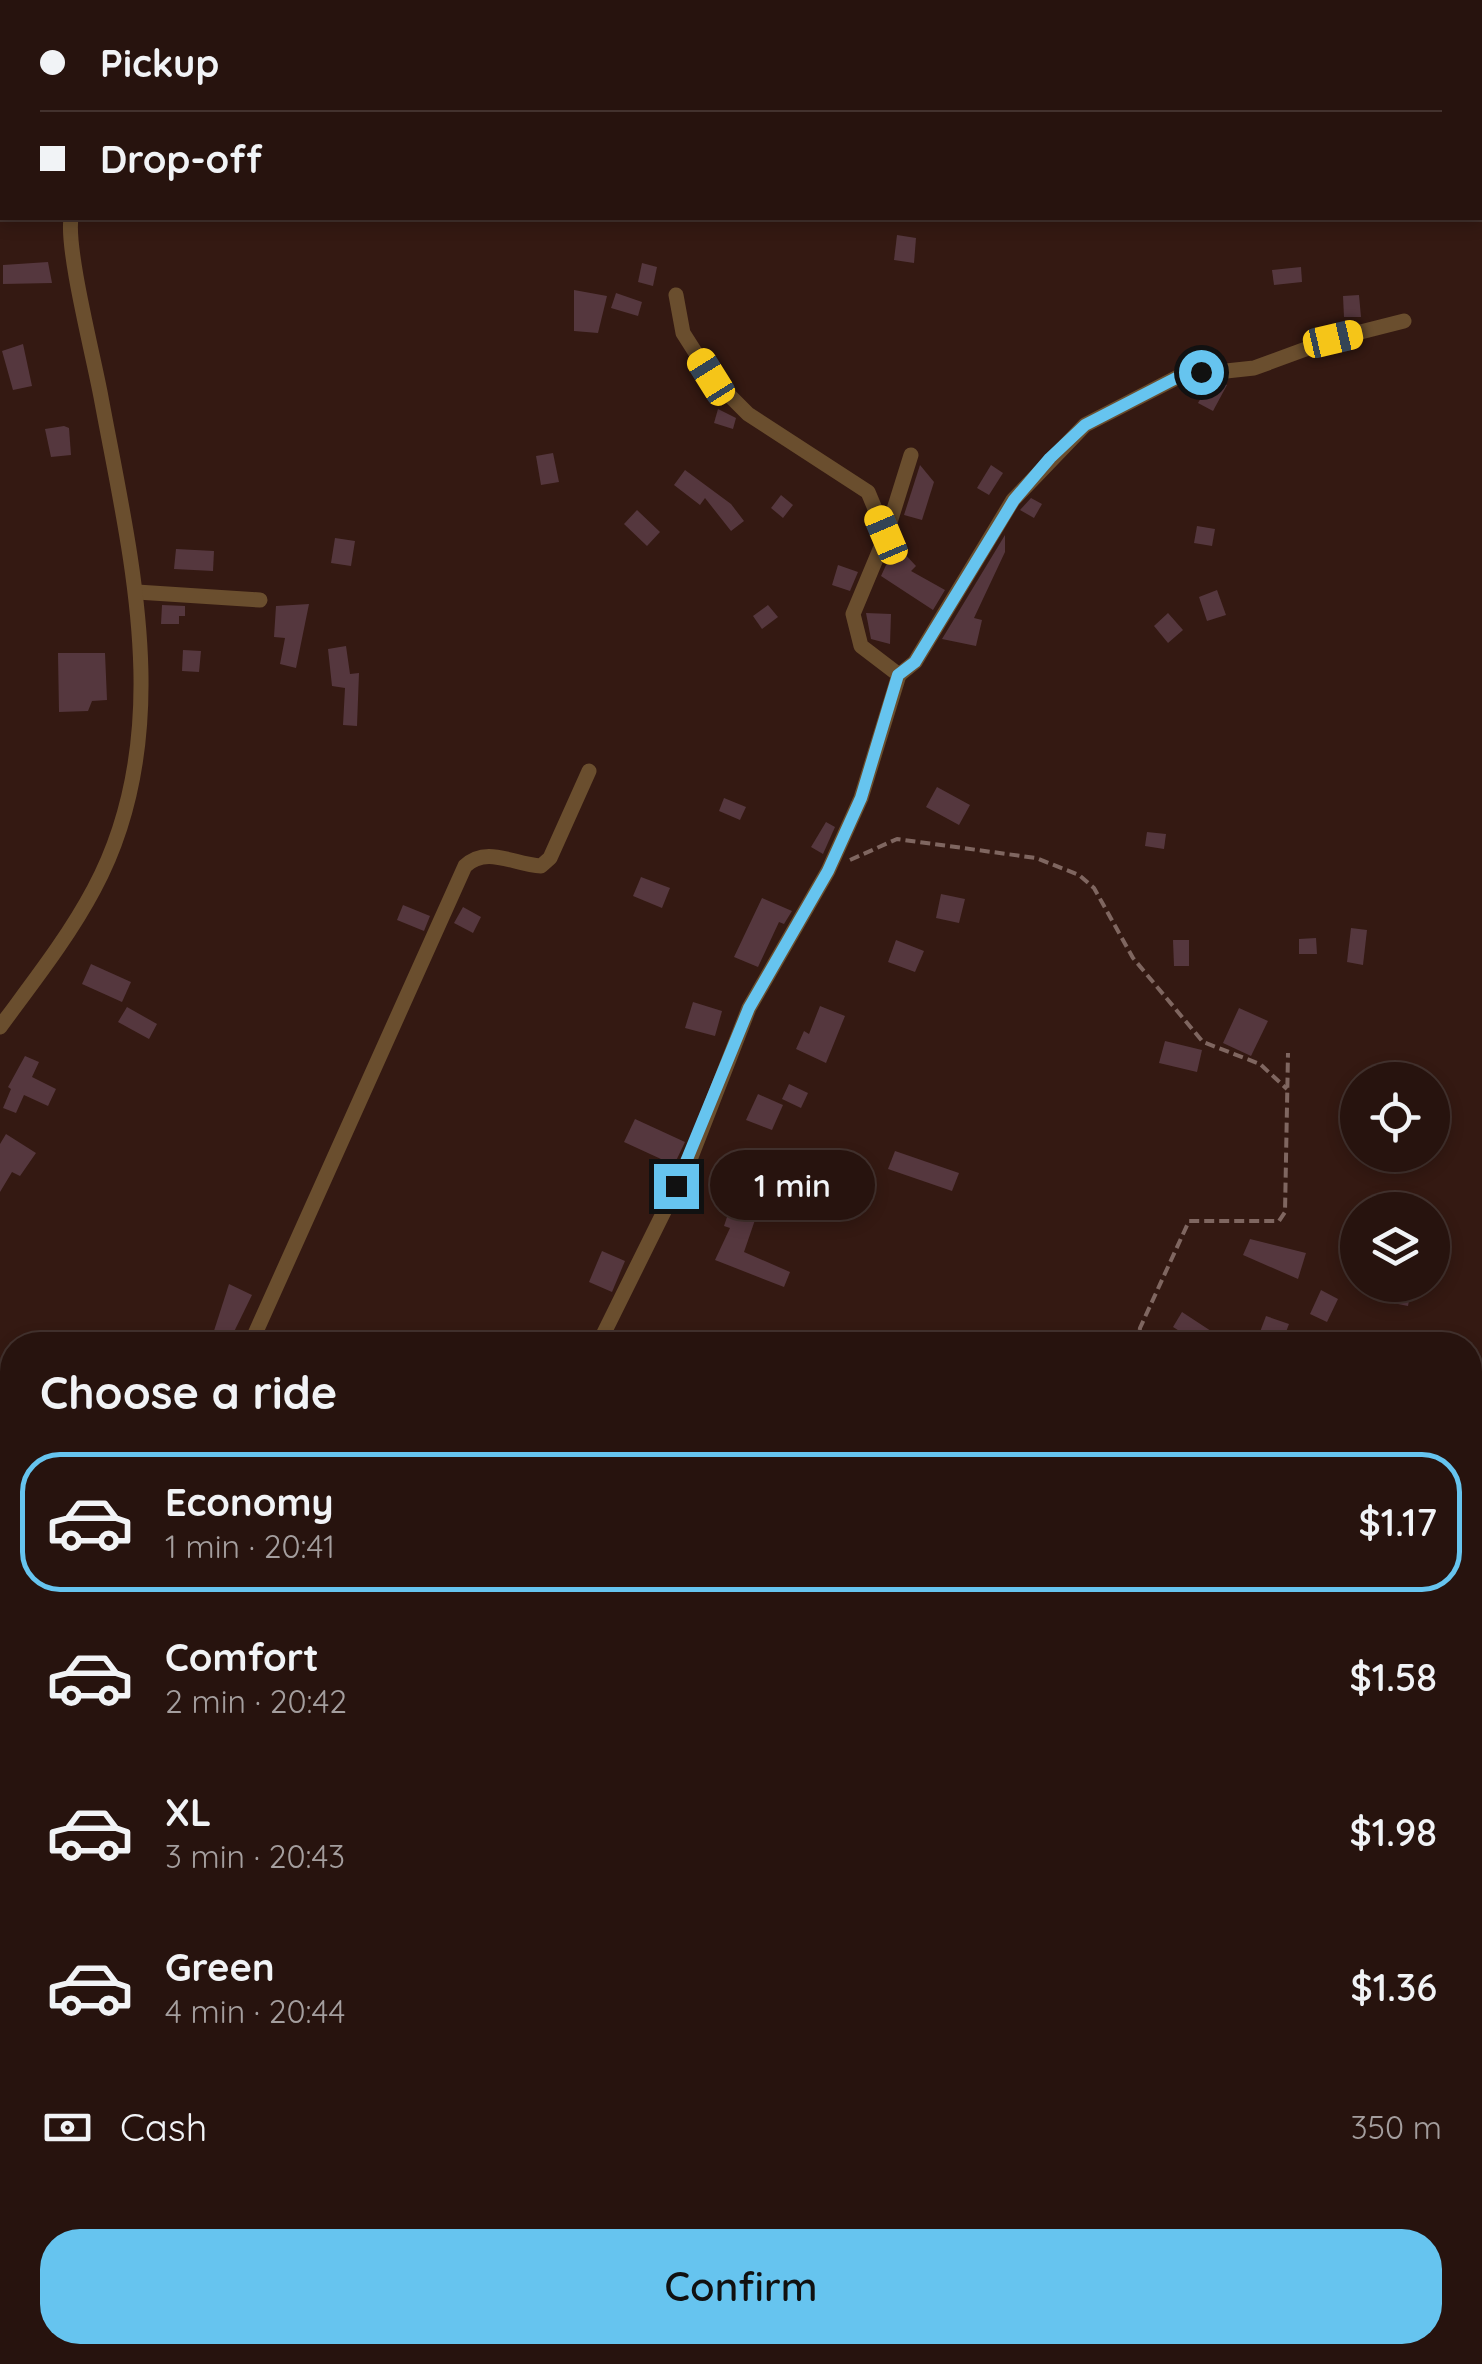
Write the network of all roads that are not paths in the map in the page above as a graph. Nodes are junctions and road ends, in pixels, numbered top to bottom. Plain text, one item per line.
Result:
1 (70, 220) edge
2 (676, 295) dead end
3 (1404, 320) dead end
4 (911, 455) dead end
5 (886, 535) junction
6 (137, 592) junction
7 (260, 600) dead end
8 (898, 675) junction
9 (590, 771) dead end
10 (0, 1027) edge
11 (256, 1332) edge
12 (604, 1332) edge

1 - 6 street
2 - 5 street
3 - 8 street
4 - 5 street
5 - 8 street
6 - 7 street
6 - 10 street
8 - 12 street
9 - 11 street

